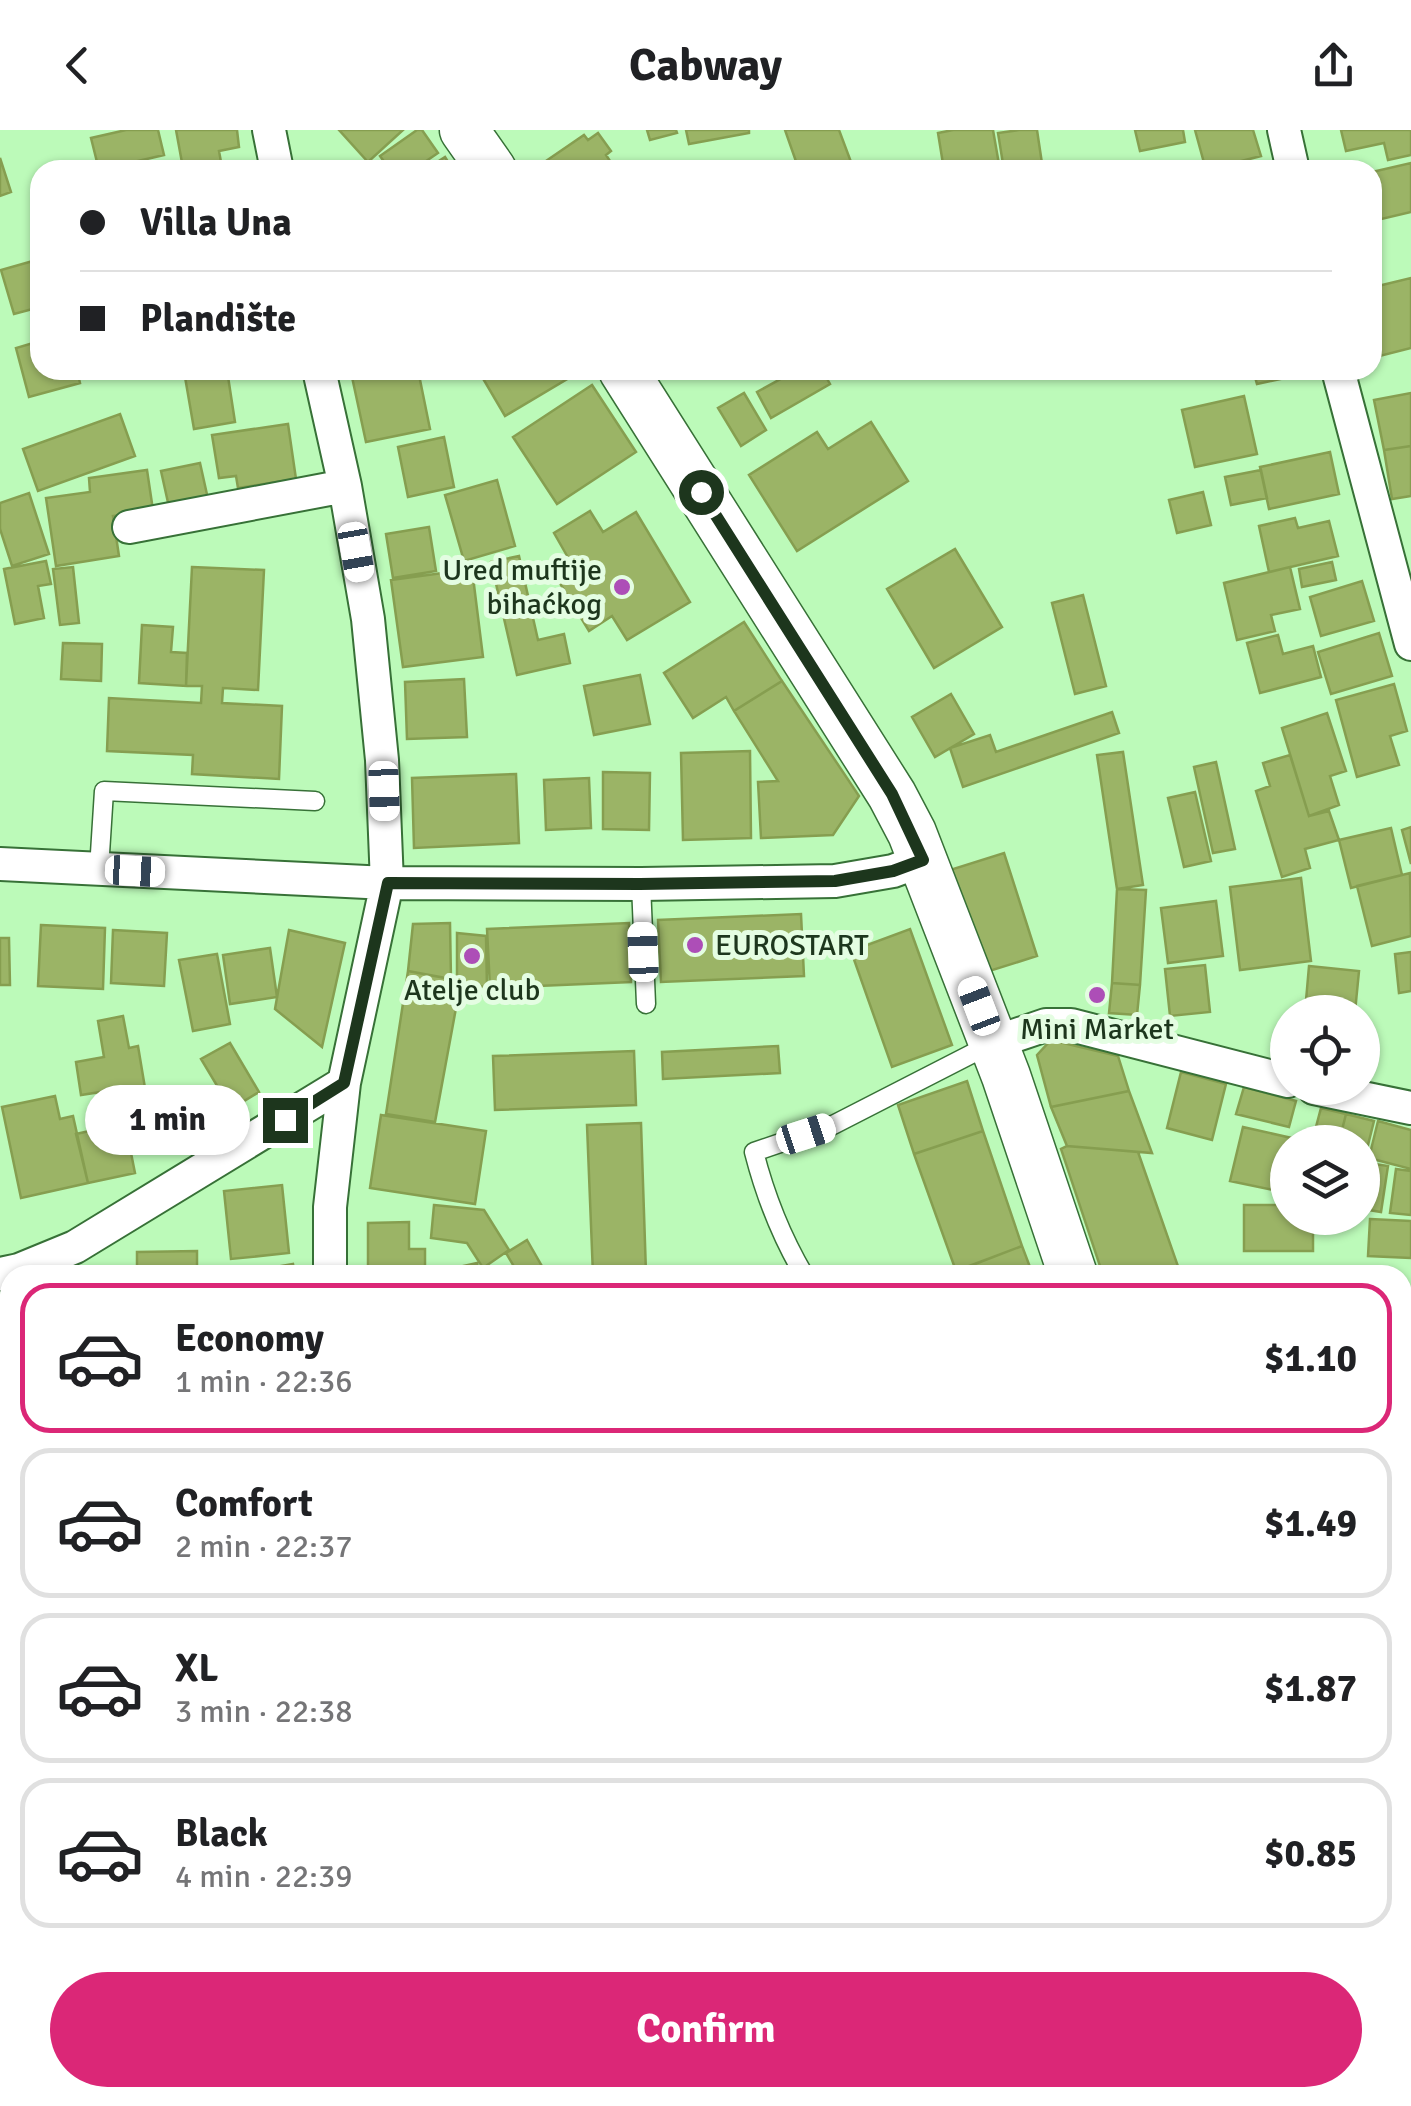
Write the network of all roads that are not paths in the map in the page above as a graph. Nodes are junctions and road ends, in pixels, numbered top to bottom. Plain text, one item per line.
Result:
1 (269, 130) edge
2 (464, 130) edge
3 (481, 130) edge
4 (1284, 130) edge
5 (275, 160) edge
6 (485, 160) edge
7 (489, 160) edge
8 (1290, 160) edge
9 (321, 380) edge
10 (629, 380) edge
11 (1341, 380) edge
12 (345, 486) junction
13 (129, 527) dead end
14 (1411, 644) edge
15 (315, 801) dead end
16 (923, 860) junction
17 (0, 864) edge
18 (99, 869) junction
19 (388, 883) junction
20 (640, 884) junction
21 (646, 1004) dead end
22 (994, 1043) junction
23 (1270, 1076) edge
24 (344, 1083) junction
25 (1380, 1102) edge
26 (1411, 1108) edge
27 (32, 1265) edge
28 (330, 1265) edge
29 (799, 1265) edge
30 (1071, 1265) edge

1 - 5 street
2 - 6 main road
3 - 7 main road
4 - 8 street
9 - 12 street
10 - 16 main road
11 - 14 street
12 - 13 street
12 - 19 street
15 - 18 lane
16 - 20 street
16 - 22 main road
17 - 18 street
18 - 19 street
19 - 20 street
19 - 24 street
20 - 21 lane
22 - 23 street
22 - 29 lane
22 - 30 main road
24 - 27 street
24 - 28 street
25 - 26 street

